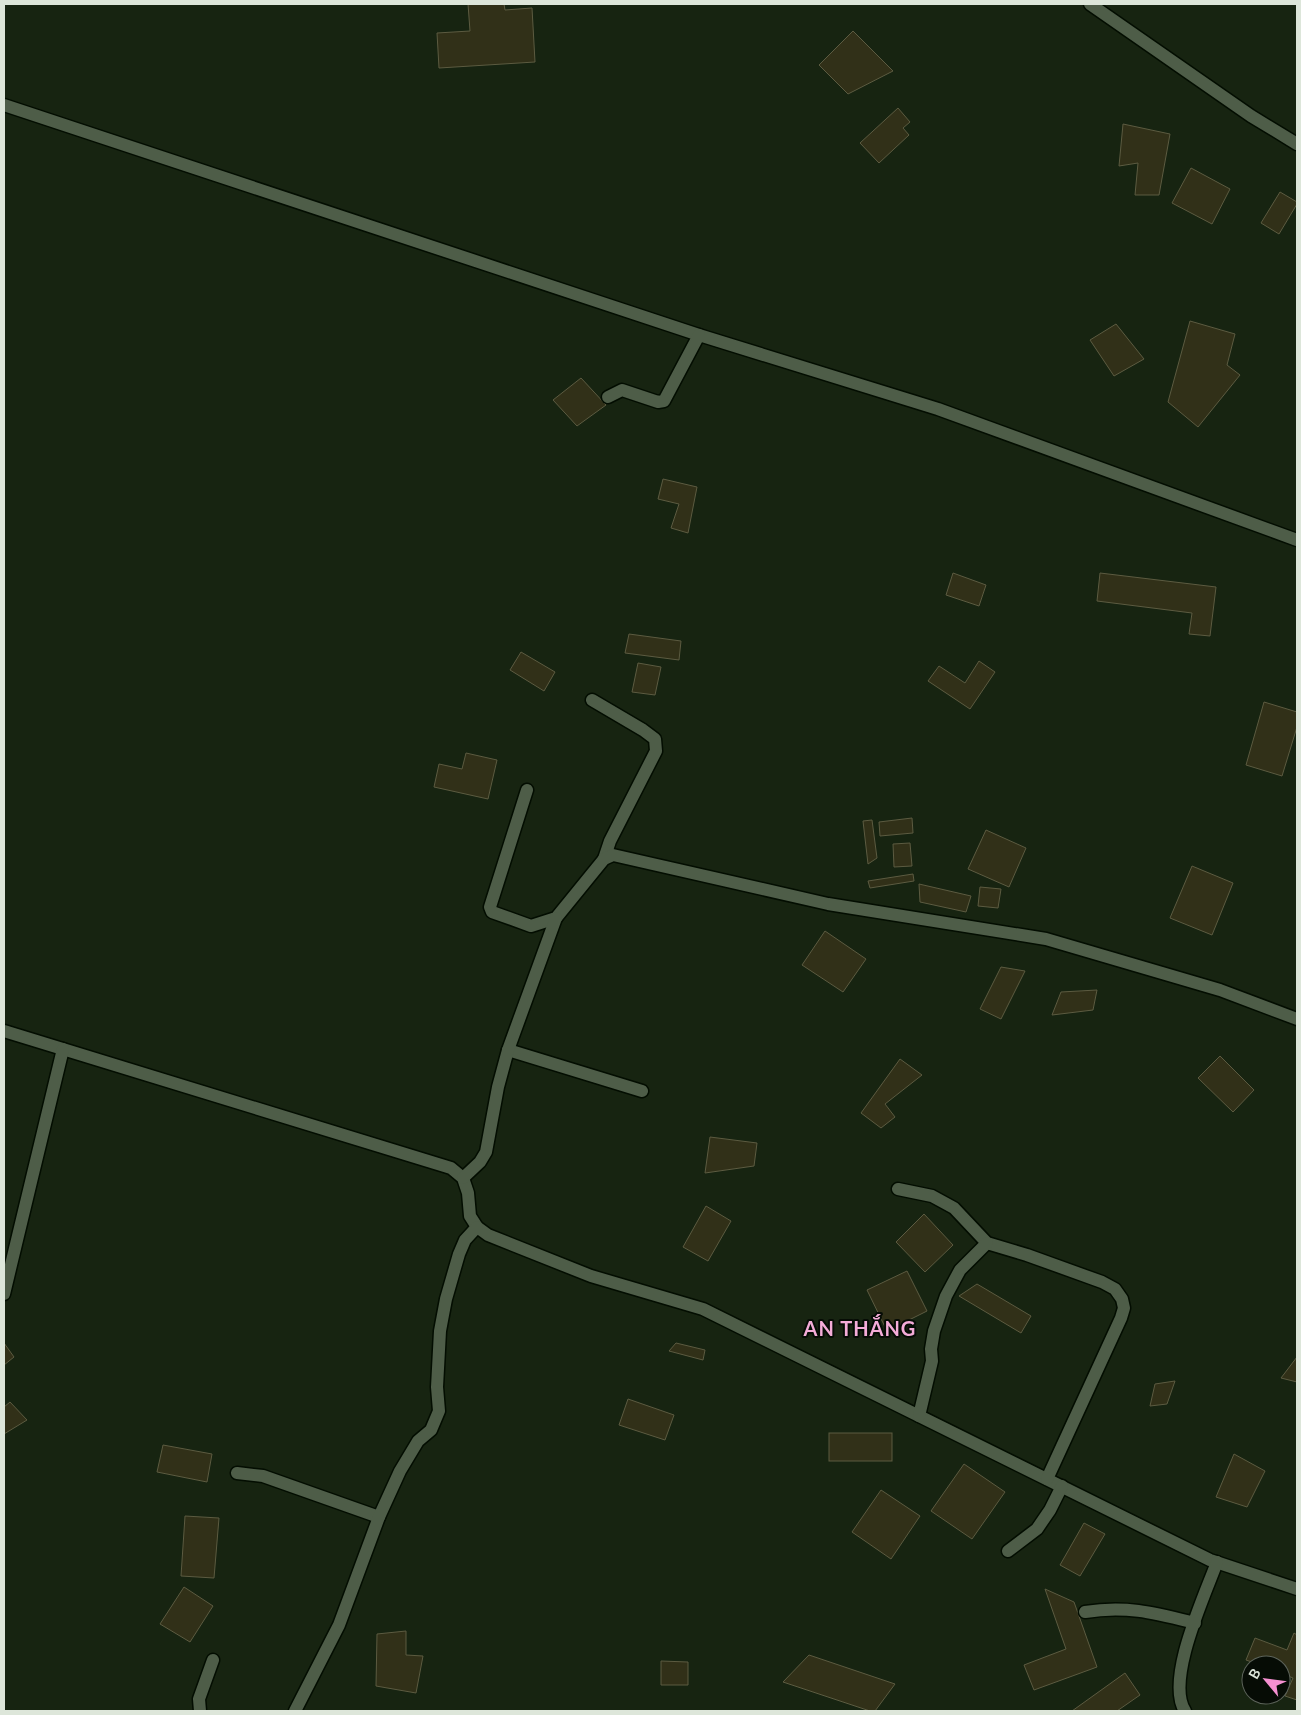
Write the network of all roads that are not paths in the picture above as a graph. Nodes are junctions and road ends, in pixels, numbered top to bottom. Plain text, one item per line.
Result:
1 (1090, 4) edge
2 (4, 105) edge
3 (1297, 144) edge
4 (699, 335) junction
5 (608, 397) dead end
6 (1297, 540) edge
7 (592, 700) dead end
8 (527, 790) dead end
9 (604, 859) junction
10 (556, 918) junction
11 (1297, 1019) edge
12 (4, 1031) edge
13 (63, 1049) junction
14 (508, 1050) junction
15 (642, 1091) dead end
16 (463, 1178) junction
17 (898, 1189) dead end
18 (477, 1227) junction
19 (987, 1243) junction
20 (4, 1294) edge
21 (919, 1416) junction
22 (237, 1473) dead end
23 (1047, 1479) junction
24 (1062, 1486) junction
25 (379, 1517) junction
26 (1008, 1551) dead end
27 (1217, 1562) junction
28 (1297, 1589) edge
29 (1085, 1612) dead end
30 (1194, 1623) junction
31 (213, 1660) dead end
32 (200, 1711) edge
33 (295, 1711) edge
34 (1185, 1711) edge

1 - 3 street
2 - 4 street
4 - 5 street
4 - 6 street
7 - 9 street
8 - 10 street
9 - 10 street
9 - 11 street
10 - 14 street
12 - 13 street
13 - 16 street
13 - 20 street
14 - 15 street
14 - 16 street
16 - 18 street
17 - 19 street
18 - 21 street
18 - 25 street
19 - 21 street
19 - 23 street
21 - 23 street
22 - 25 street
23 - 24 street
24 - 26 street
24 - 27 street
25 - 33 street
27 - 28 street
27 - 30 street
29 - 30 street
30 - 34 street
31 - 32 street

